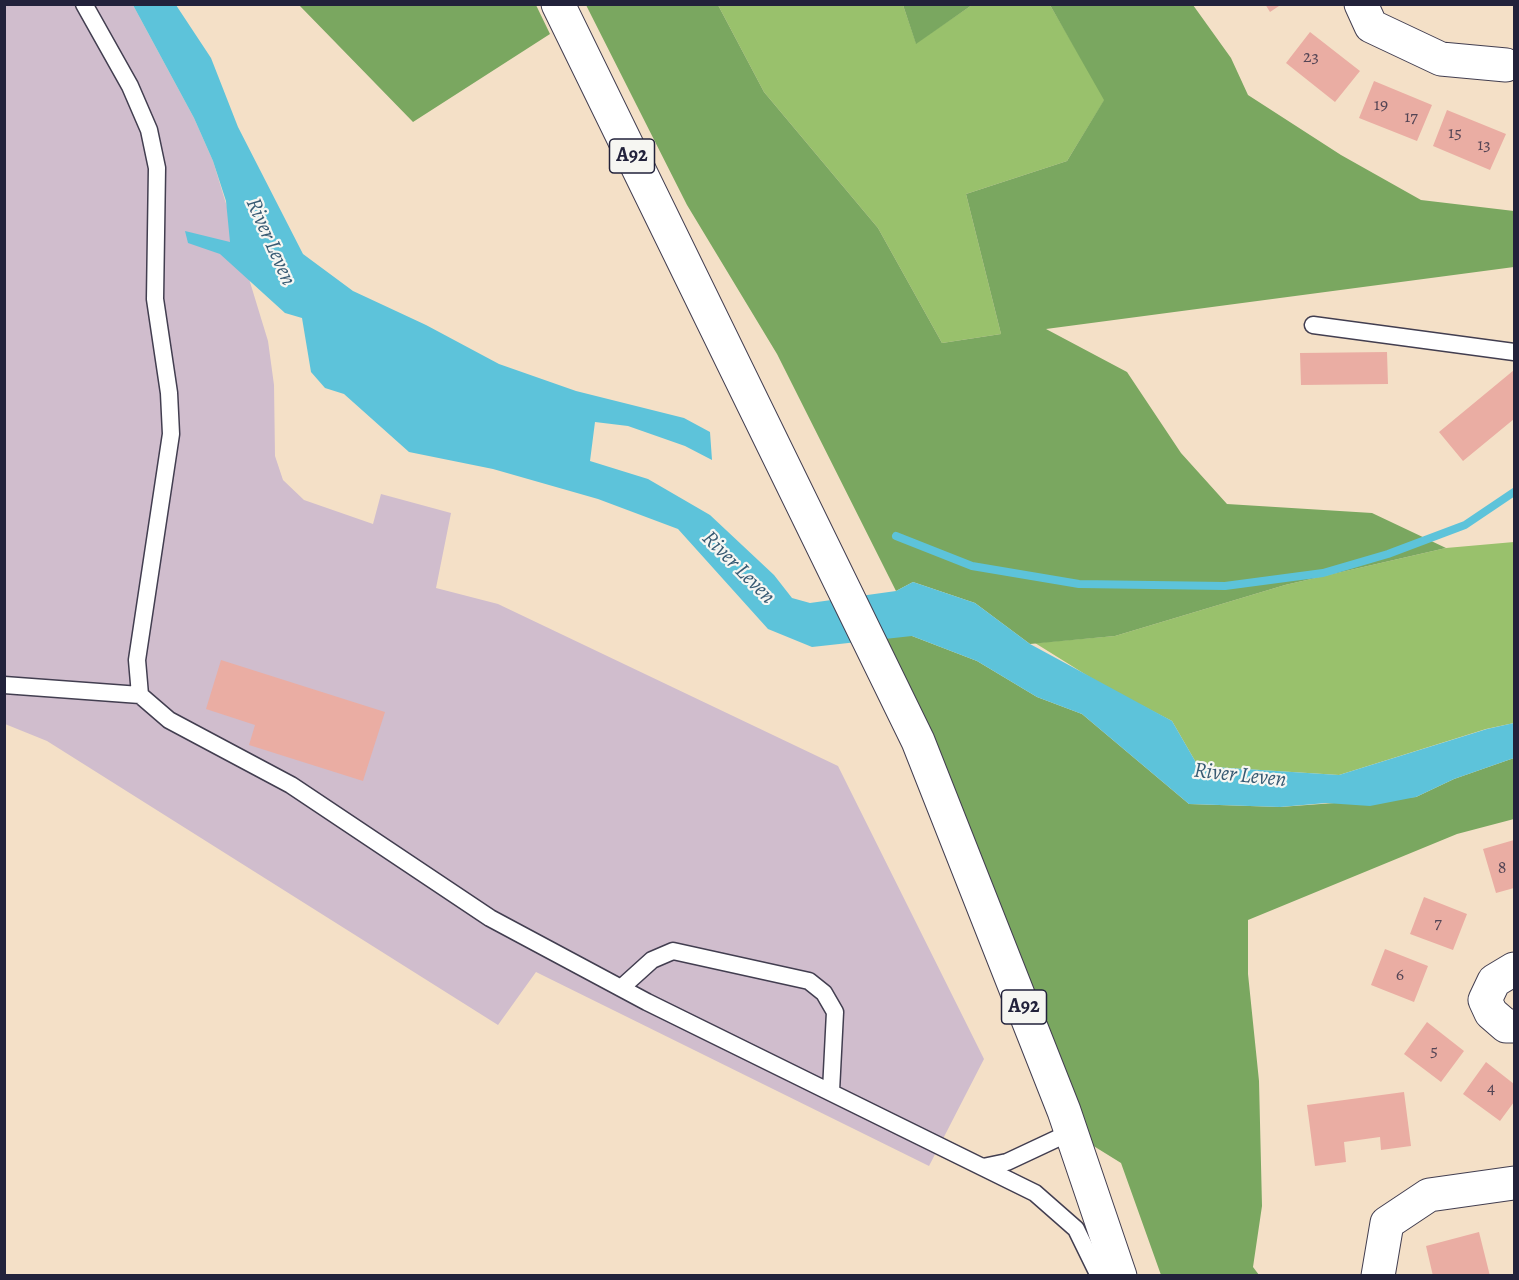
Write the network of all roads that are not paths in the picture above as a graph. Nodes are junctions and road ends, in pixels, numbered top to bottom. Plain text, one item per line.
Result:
1 (84, 4) edge
2 (558, 4) edge
3 (1361, 4) edge
4 (1506, 65) dead end
5 (1313, 325) dead end
6 (1515, 352) edge
7 (4, 685) edge
8 (140, 694) junction
9 (1515, 969) edge
10 (621, 988) junction
11 (1515, 1026) edge
12 (831, 1091) junction
13 (1071, 1132) junction
14 (983, 1167) junction
15 (1515, 1183) edge
16 (1099, 1275) edge
17 (1120, 1275) edge
18 (1378, 1275) edge

1 - 8 lane
2 - 13 main road, A92
3 - 4 main road
5 - 6 lane
7 - 8 lane
8 - 10 lane
9 - 11 main road
10 - 12 lane
10 - 12 lane
12 - 14 lane
13 - 14 lane
13 - 17 main road, A92
14 - 16 lane
15 - 18 main road

